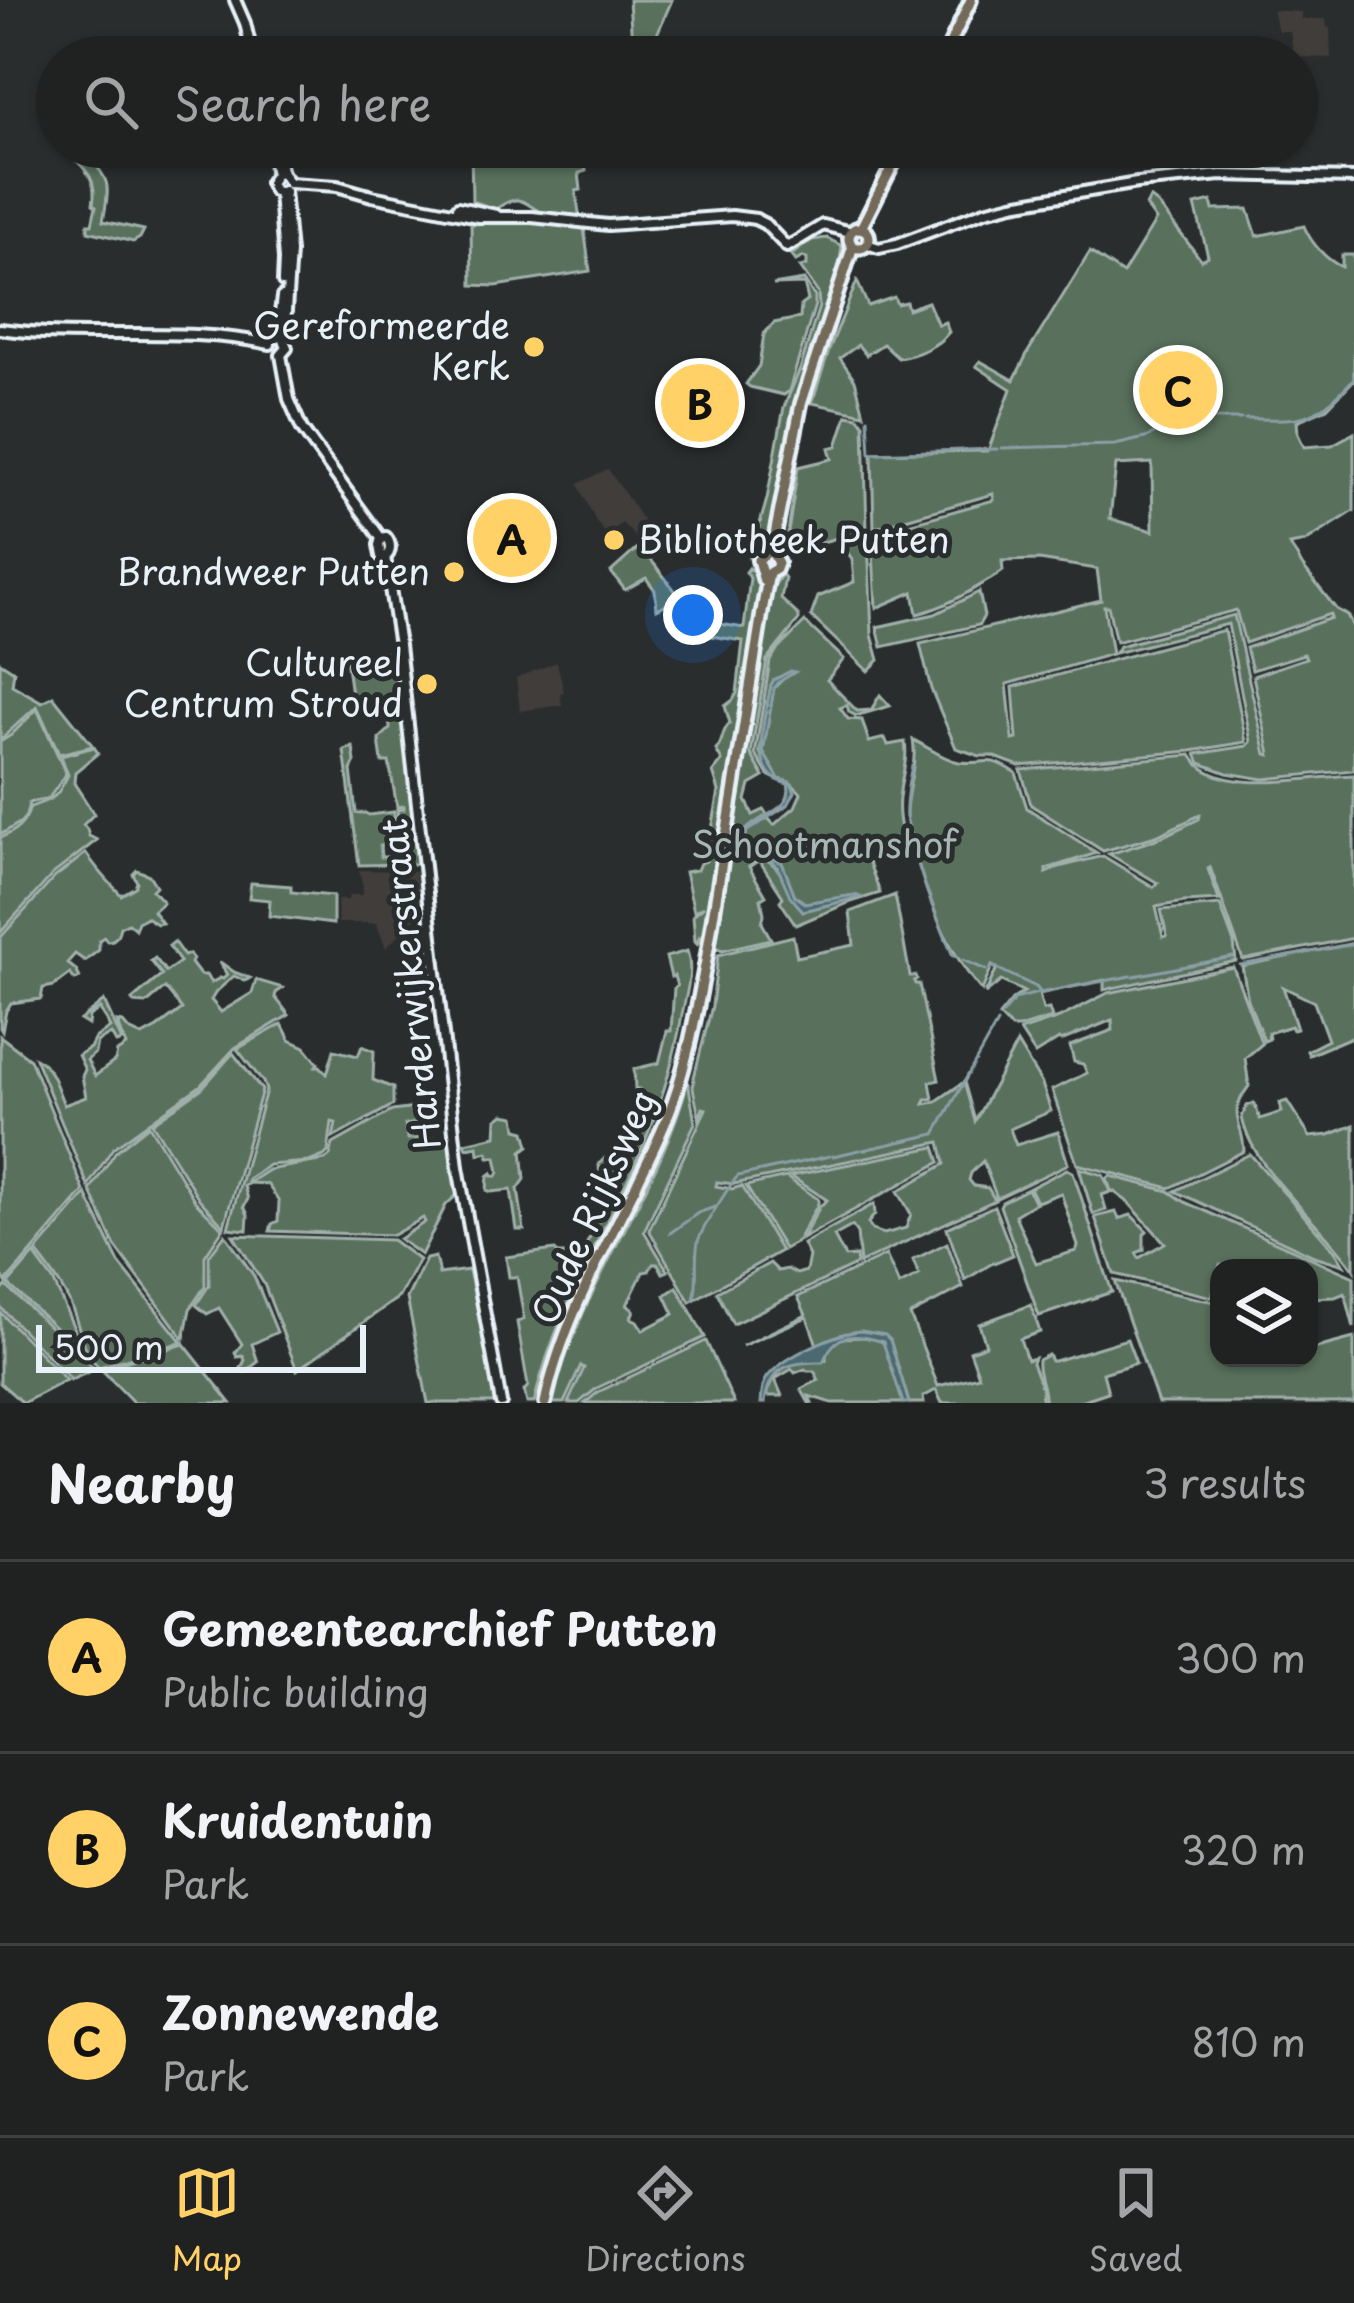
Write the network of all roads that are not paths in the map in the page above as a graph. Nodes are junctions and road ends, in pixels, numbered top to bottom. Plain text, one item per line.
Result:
1 (971, 0) edge
2 (236, 2) edge
3 (248, 36) edge
4 (954, 36) edge
5 (278, 168) edge
6 (892, 168) edge
7 (279, 173) junction
8 (1354, 178) edge
9 (284, 188) junction
10 (859, 238) junction
11 (1, 330) edge
12 (277, 341) junction
13 (501, 1403) edge
14 (545, 1403) edge

1 - 4 main road
2 - 3 main road
5 - 7 main road
6 - 10 main road
7 - 9 main road
7 - 9 main road
8 - 10 main road
9 - 10 main road
9 - 12 main road
10 - 14 main road, Oude Rijksweg
11 - 12 main road
12 - 13 main road, Harderwijkerstraat

